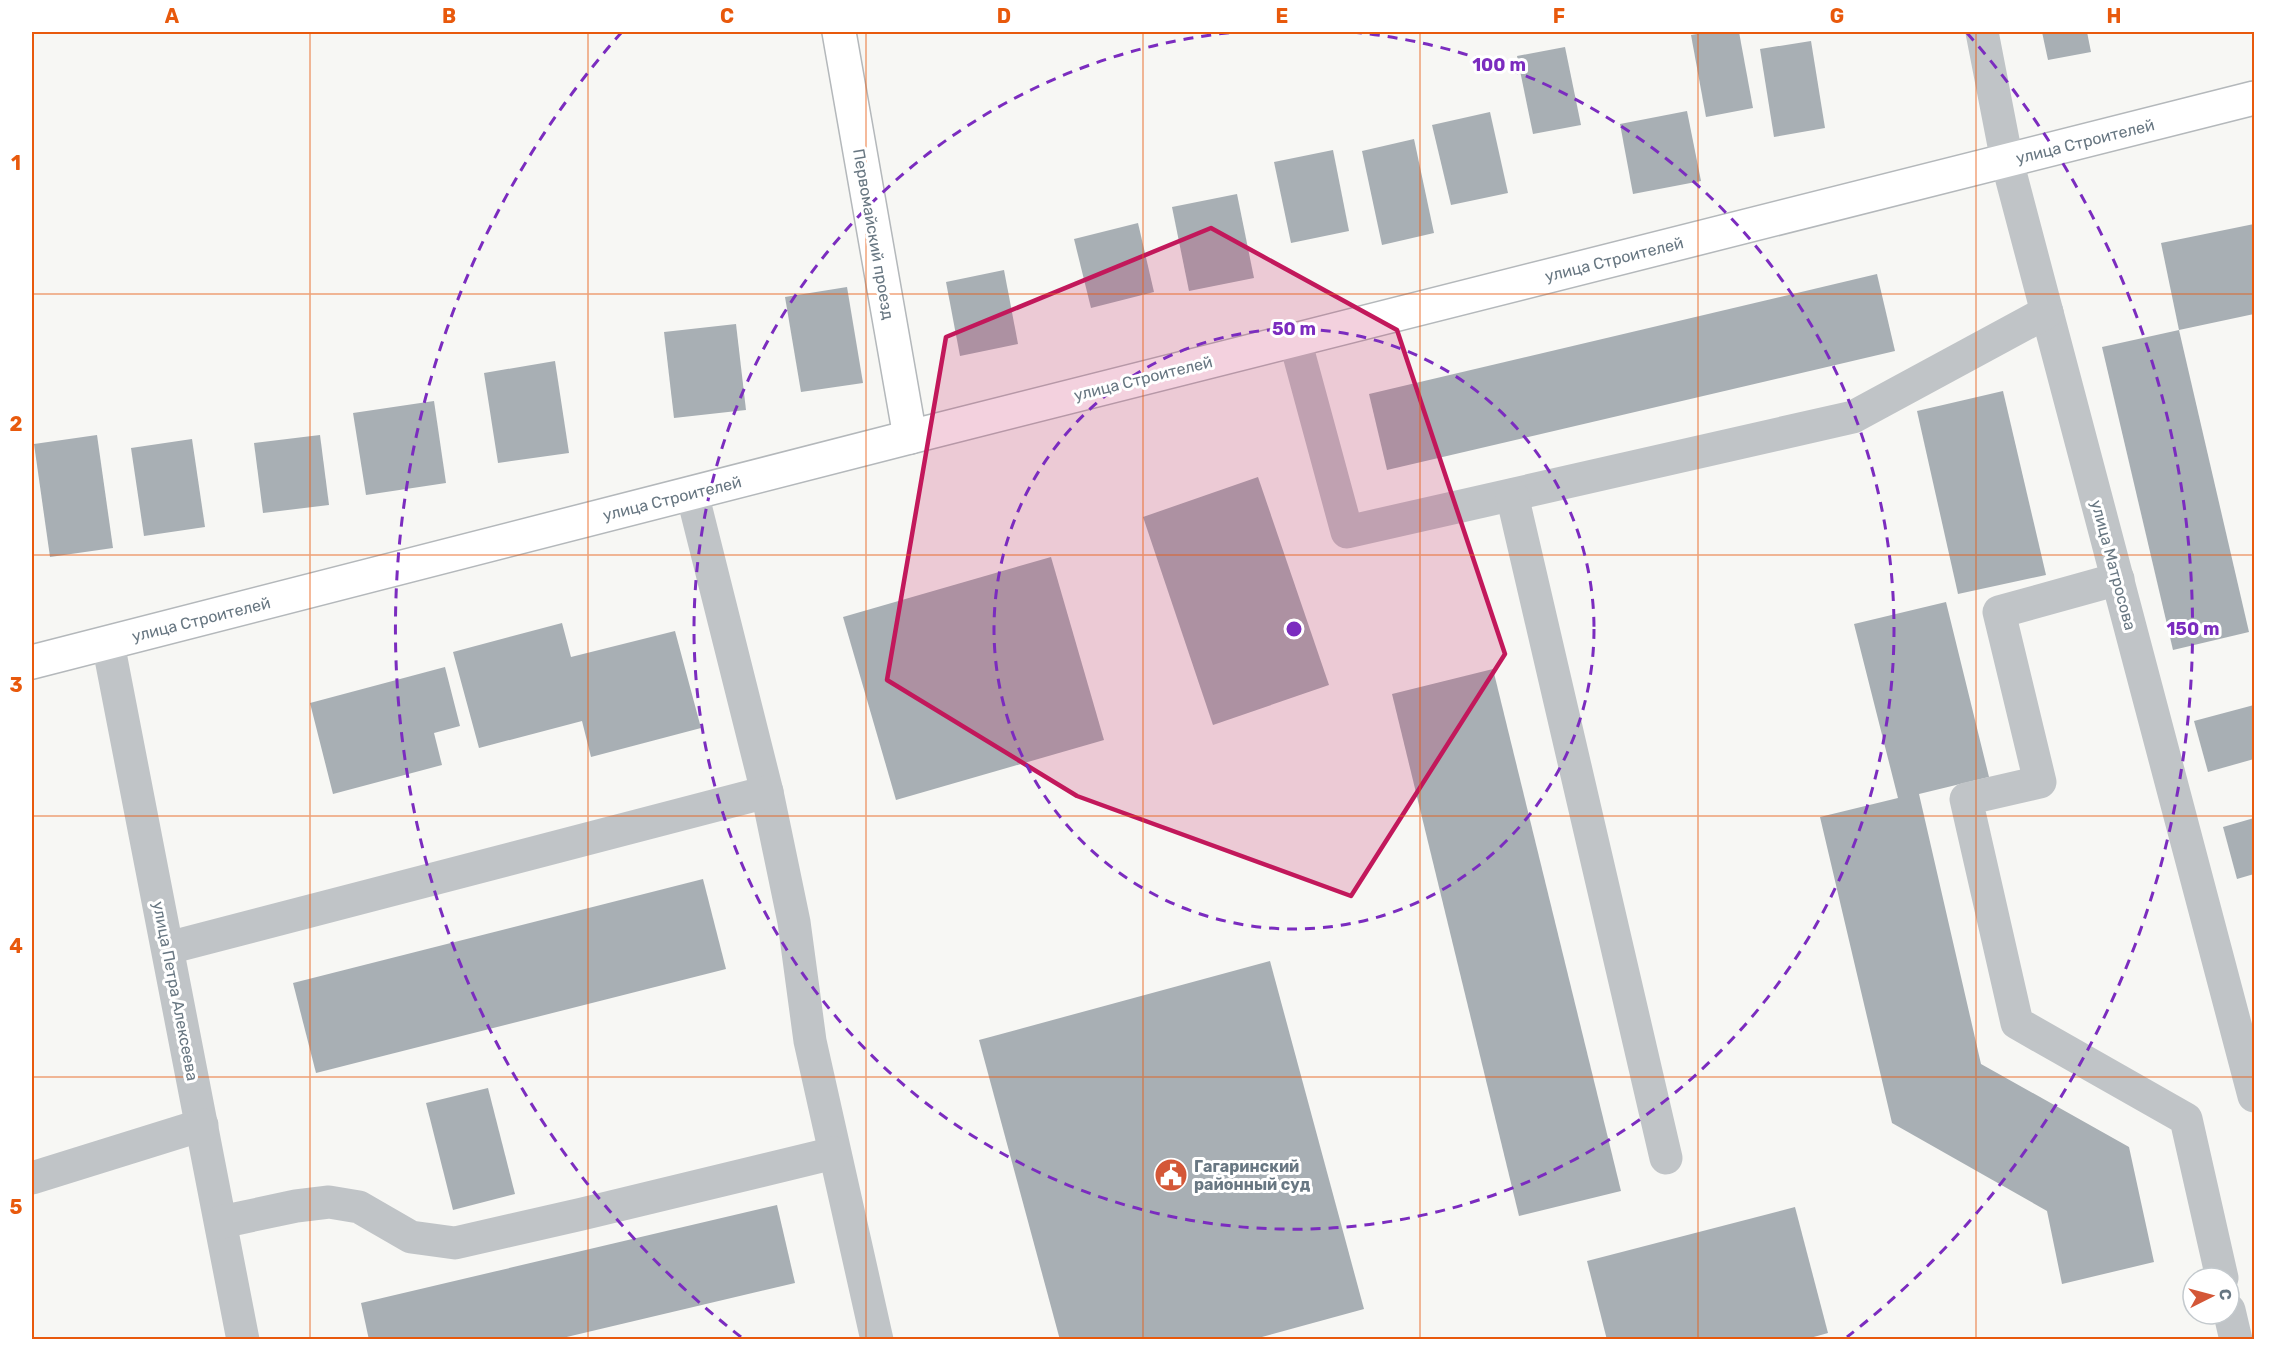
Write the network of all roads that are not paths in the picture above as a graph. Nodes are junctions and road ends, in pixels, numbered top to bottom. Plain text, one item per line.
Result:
1 (839, 32) edge
2 (1982, 32) edge
3 (2254, 98) edge
4 (2007, 161) junction
5 (2047, 312) junction
6 (1295, 340) junction
7 (910, 437) junction
8 (692, 493) junction
9 (1512, 495) junction
10 (2118, 579) junction
11 (108, 643) junction
12 (32, 662) edge
13 (767, 792) junction
14 (168, 948) junction
15 (2254, 1096) edge
16 (202, 1125) junction
17 (834, 1153) junction
18 (1666, 1158) dead end
19 (32, 1178) edge
20 (221, 1222) junction
21 (2219, 1266) edge
22 (243, 1340) edge
23 (877, 1340) edge

1 - 7 main road, Первомайский проезд
2 - 4 street, улица Матросова
3 - 4 main road, улица Строителей
4 - 5 street, улица Матросова
4 - 6 main road, улица Строителей
5 - 9 street
5 - 10 street, улица Матросова
6 - 7 main road, улица Строителей
6 - 9 street
7 - 8 main road, улица Строителей
8 - 11 main road, улица Строителей
8 - 13 street
9 - 18 street
10 - 15 street, улица Матросова
10 - 21 street
11 - 12 main road, улица Строителей
11 - 14 street, улица Петра Алексеева
13 - 14 street
13 - 17 street
14 - 16 street, улица Петра Алексеева
16 - 19 street
16 - 20 street, улица Петра Алексеева
17 - 20 street
17 - 23 street
20 - 22 street, улица Петра Алексеева

